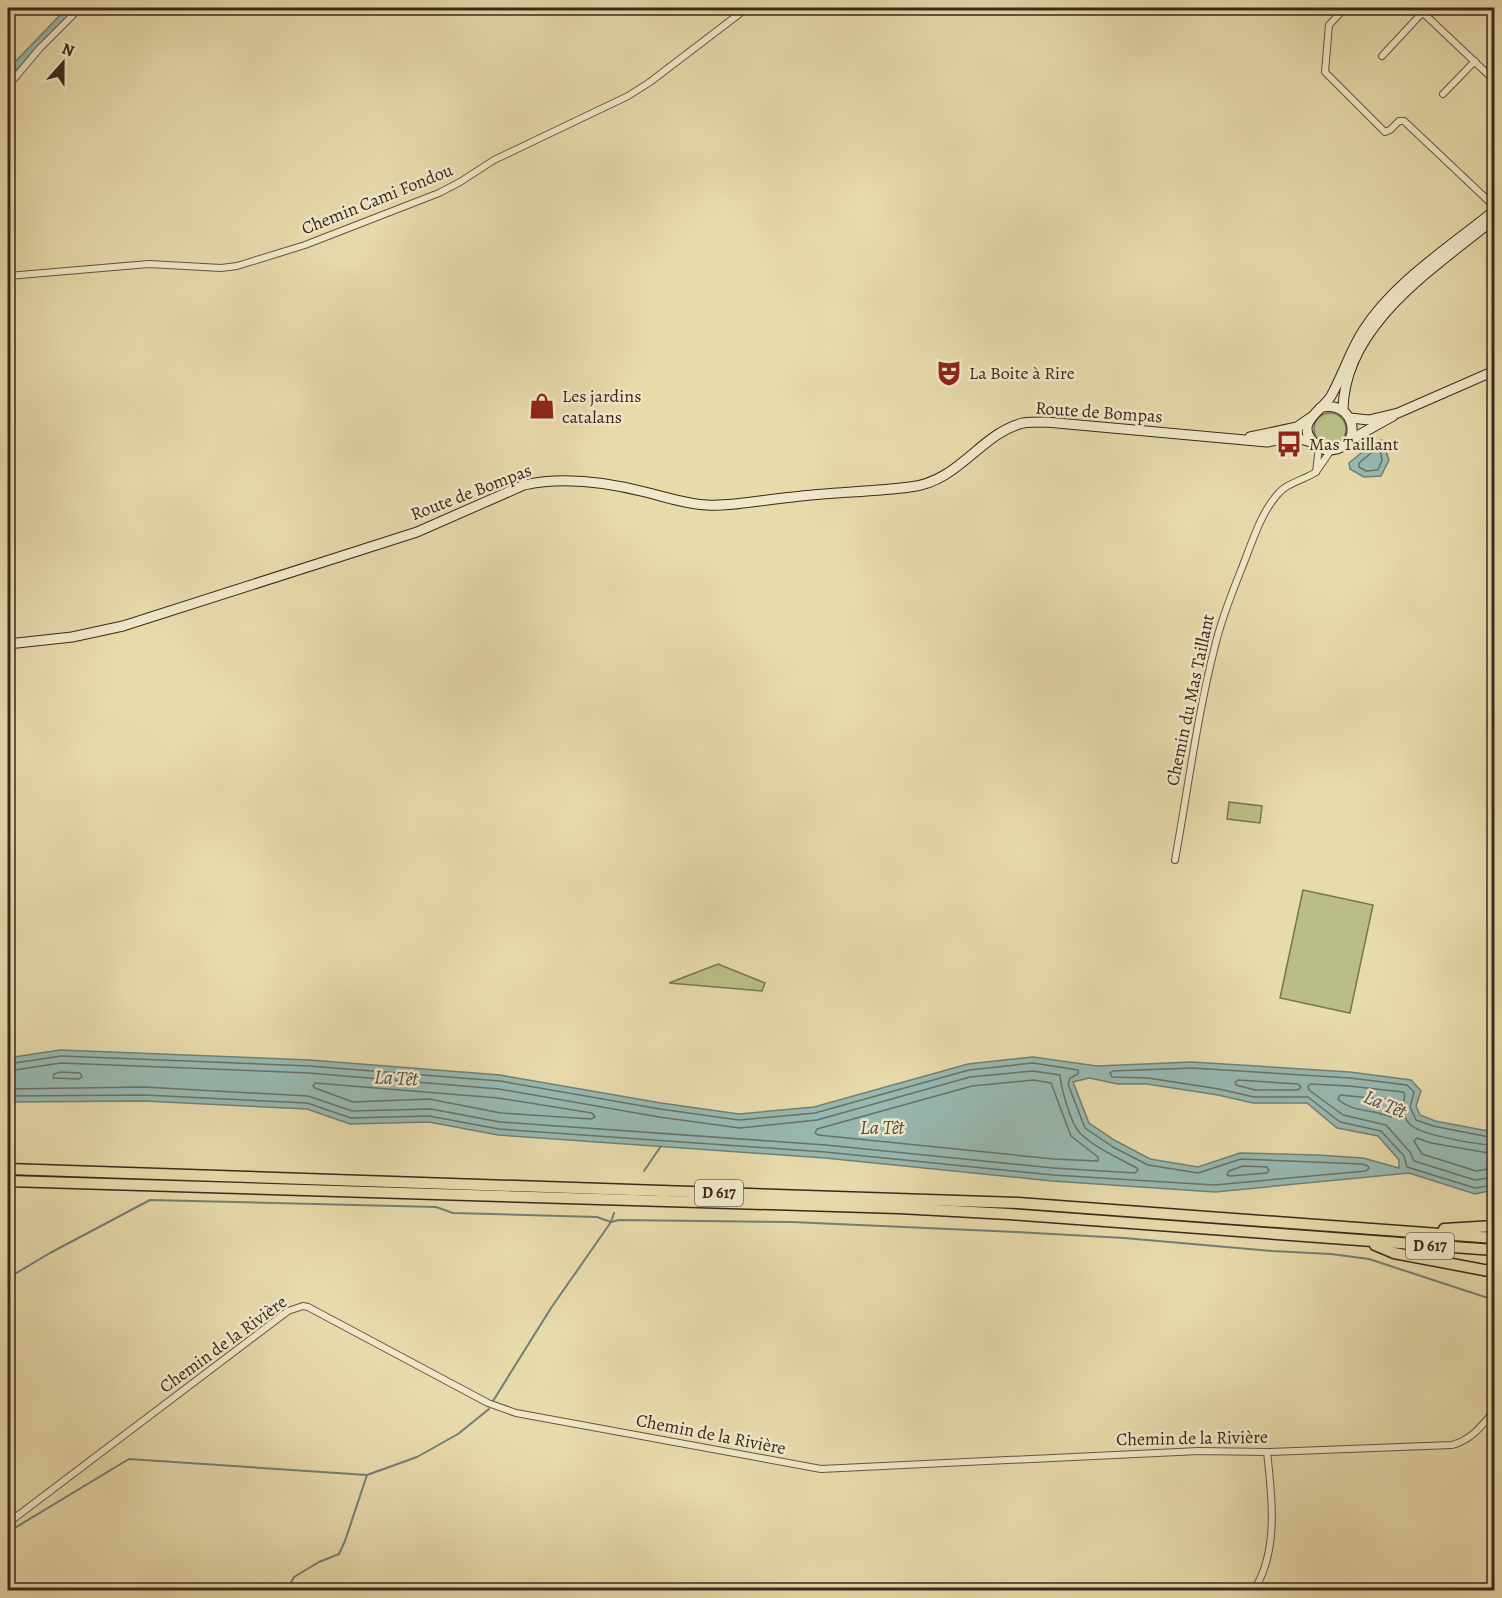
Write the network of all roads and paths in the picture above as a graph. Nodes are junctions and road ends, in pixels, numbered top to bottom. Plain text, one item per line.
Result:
1 (78, 8) edge
2 (747, 8) edge
3 (1345, 8) edge
4 (1490, 8) edge
5 (1420, 10) edge
6 (1494, 13) edge
7 (1382, 56) dead end
8 (1475, 61) junction
9 (1494, 80) edge
10 (8, 86) edge
11 (1443, 94) dead end
12 (1494, 206) edge
13 (1494, 211) edge
14 (1494, 219) edge
15 (8, 276) edge
16 (1494, 371) edge
17 (1320, 408) junction
18 (1398, 413) junction
19 (1347, 414) junction
20 (1310, 418) junction
21 (1228, 439) junction
22 (1348, 441) junction
23 (1316, 445) junction
24 (1332, 450) junction
25 (1316, 472) junction
26 (8, 644) edge
27 (1175, 860) dead end
28 (8, 1169) edge
29 (8, 1181) edge
30 (1494, 1226) edge
31 (1400, 1231) junction
32 (1494, 1238) edge
33 (1366, 1241) junction
34 (1494, 1250) edge
35 (1494, 1272) edge
36 (1494, 1411) edge
37 (1267, 1452) junction
38 (8, 1523) edge
39 (1254, 1590) edge

1 - 10 street
2 - 15 street, Chemin Cami Fondou
3 - 12 street
4 - 6 main road
5 - 7 street
5 - 8 street
8 - 9 street
8 - 11 street
13 - 17 main road
14 - 19 main road
16 - 18 main road
17 - 19 main road
17 - 20 main road
18 - 19 main road
18 - 22 main road
19 - 22 main road
20 - 21 main road
20 - 23 main road
21 - 23 main road
21 - 26 main road, Route de Bompas
22 - 24 main road
23 - 24 main road
23 - 25 street
24 - 25 street
25 - 27 street, Chemin du Mas Taillant
28 - 31 highway, D 617
29 - 33 highway, D 617
30 - 31 highway
31 - 32 highway, D 617
33 - 34 highway, D 617
33 - 35 highway
36 - 37 street, Chemin de la Rivière
37 - 38 street, Chemin de la Rivière
37 - 39 street

